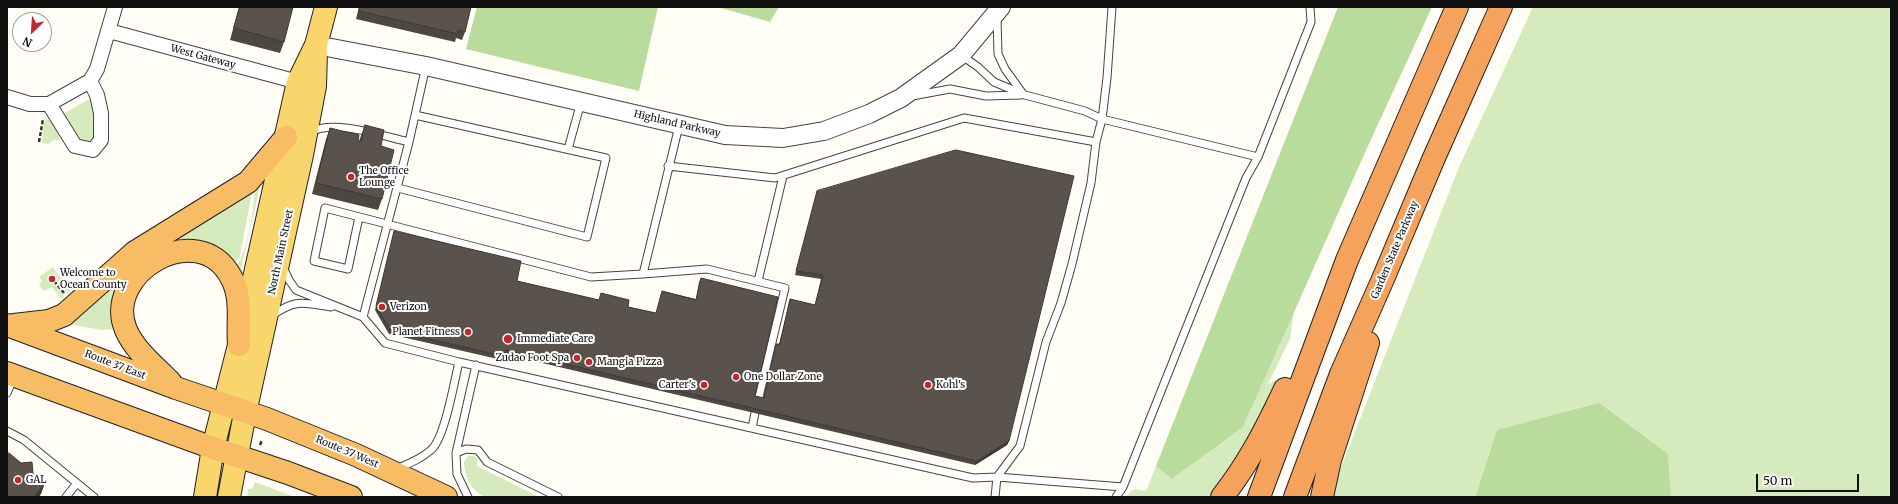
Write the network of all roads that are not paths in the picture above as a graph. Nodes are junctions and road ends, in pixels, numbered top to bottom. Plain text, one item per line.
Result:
1 (115, 7) edge
2 (326, 7) edge
3 (1112, 7) edge
4 (1310, 7) edge
5 (1457, 7) edge
6 (1501, 7) edge
7 (999, 10) edge
8 (109, 31) junction
9 (316, 45) junction
10 (961, 55) junction
11 (426, 66) junction
12 (90, 81) junction
13 (298, 82) junction
14 (1025, 95) junction
15 (7, 97) edge
16 (901, 98) junction
17 (581, 102) junction
18 (49, 104) junction
19 (415, 115) junction
20 (1102, 119) junction
21 (679, 126) junction
22 (296, 135) junction
23 (409, 142) junction
24 (1096, 142) junction
25 (568, 149) junction
26 (1258, 157) junction
27 (668, 166) junction
28 (783, 176) junction
29 (398, 188) junction
30 (359, 217) junction
31 (388, 224) junction
32 (279, 259) junction
33 (1347, 260) junction
34 (643, 274) junction
35 (1383, 279) junction
36 (758, 281) junction
37 (344, 309) junction
38 (363, 318) junction
39 (266, 319) junction
40 (8, 325) edge
41 (239, 345) junction
42 (459, 362) junction
43 (476, 365) junction
44 (9, 381) edge
45 (176, 388) junction
46 (758, 401) edge
47 (223, 405) junction
48 (245, 413) junction
49 (755, 413) edge
50 (752, 428) junction
51 (7, 431) edge
52 (213, 448) junction
53 (456, 453) junction
54 (237, 457) junction
55 (390, 472) junction
56 (288, 473) junction
57 (997, 478) junction
58 (77, 483) junction
59 (1123, 487) junction
60 (66, 497) edge
61 (94, 497) edge
62 (205, 497) edge
63 (229, 497) edge
64 (315, 497) edge
65 (351, 497) edge
66 (446, 497) edge
67 (468, 497) edge
68 (558, 497) edge
69 (995, 497) edge
70 (1116, 497) edge
71 (1222, 497) edge
72 (1259, 497) edge
73 (1295, 497) edge
74 (1322, 497) edge

1 - 8 street
2 - 9 main road, North Main Street
3 - 20 lane
4 - 26 lane
5 - 33 highway
6 - 35 highway, Garden State Parkway
7 - 10 street, Highland Parkway
7 - 14 lane
8 - 12 street
8 - 13 street, West Gateway
9 - 11 street, Highland Parkway
9 - 13 main road, North Main Street
9 - 22 main road, North Main Street
10 - 14 lane
10 - 16 street, Highland Parkway
11 - 17 street, Highland Parkway
11 - 19 lane
12 - 18 street
12 - 18 street
13 - 22 main road, North Main Street
14 - 16 lane
14 - 20 lane
15 - 18 street
16 - 21 street, Highland Parkway
17 - 21 street, Highland Parkway
17 - 25 lane
19 - 23 lane
19 - 25 lane
20 - 24 lane
20 - 26 lane
21 - 27 lane
22 - 23 lane
22 - 32 main road, North Main Street
22 - 40 highway
22 - 41 main road, North Main Street
23 - 29 lane
24 - 28 lane
24 - 57 lane
25 - 29 lane
26 - 59 lane
27 - 28 lane
27 - 34 lane
28 - 36 lane
29 - 31 lane
30 - 30 lane
30 - 31 lane
31 - 34 lane
31 - 38 lane
32 - 37 lane
32 - 39 main road, North Main Street
33 - 71 highway
33 - 72 highway
34 - 36 lane
35 - 73 highway, Garden State Parkway
35 - 74 highway
36 - 46 lane
37 - 38 lane
37 - 39 lane
38 - 42 lane
39 - 48 main road, North Main Street
40 - 45 highway, Route 37 East
41 - 45 highway
41 - 47 main road, North Main Street
42 - 43 lane
42 - 55 lane
43 - 50 lane
43 - 53 lane
44 - 52 highway
45 - 47 highway, Route 37 East
47 - 48 highway, Route 37 West
47 - 52 main road, North Main Street
48 - 54 main road, North Main Street
48 - 55 highway, Route 37 West
49 - 50 lane
50 - 57 lane
51 - 58 lane
52 - 54 highway
52 - 62 main road, North Main Street
53 - 67 lane
53 - 68 lane
54 - 56 highway
54 - 63 main road, North Main Street
55 - 66 highway, Route 37 West
56 - 64 highway
56 - 65 highway
57 - 59 lane
57 - 69 lane
58 - 60 lane
58 - 61 lane
59 - 70 lane

